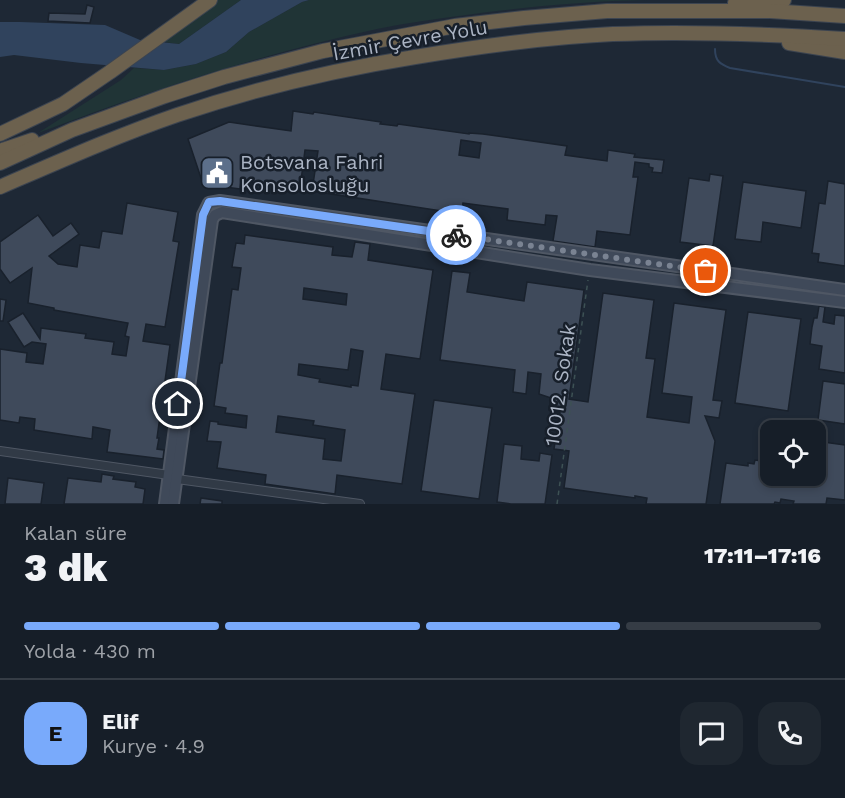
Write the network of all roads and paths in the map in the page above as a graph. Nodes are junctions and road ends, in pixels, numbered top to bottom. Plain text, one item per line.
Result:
1 (210, 0) edge
2 (784, 0) edge
3 (651, 11) junction
4 (845, 16) edge
5 (722, 33) junction
6 (845, 39) edge
7 (845, 52) edge
8 (72, 130) junction
9 (0, 134) edge
10 (0, 151) edge
11 (0, 163) edge
12 (0, 188) edge
13 (209, 202) junction
14 (216, 215) junction
15 (590, 270) junction
16 (845, 290) edge
17 (845, 302) edge
18 (0, 451) edge
19 (173, 477) junction
20 (165, 504) edge
21 (173, 504) edge
22 (360, 504) edge
23 (557, 504) edge

1 - 9 highway
2 - 3 highway
3 - 4 highway, İzmir Çevre Yolu
3 - 8 highway, İzmir Çevre Yolu
5 - 6 highway, İzmir Çevre Yolu
5 - 7 highway
5 - 12 highway, İzmir Çevre Yolu
8 - 10 highway
8 - 11 highway, İzmir Çevre Yolu
13 - 14 street
13 - 16 street
13 - 19 street
14 - 15 street
14 - 19 street
15 - 17 street
15 - 23 path, 10012. Sokak
18 - 19 street
19 - 20 street
19 - 21 street
19 - 22 street

